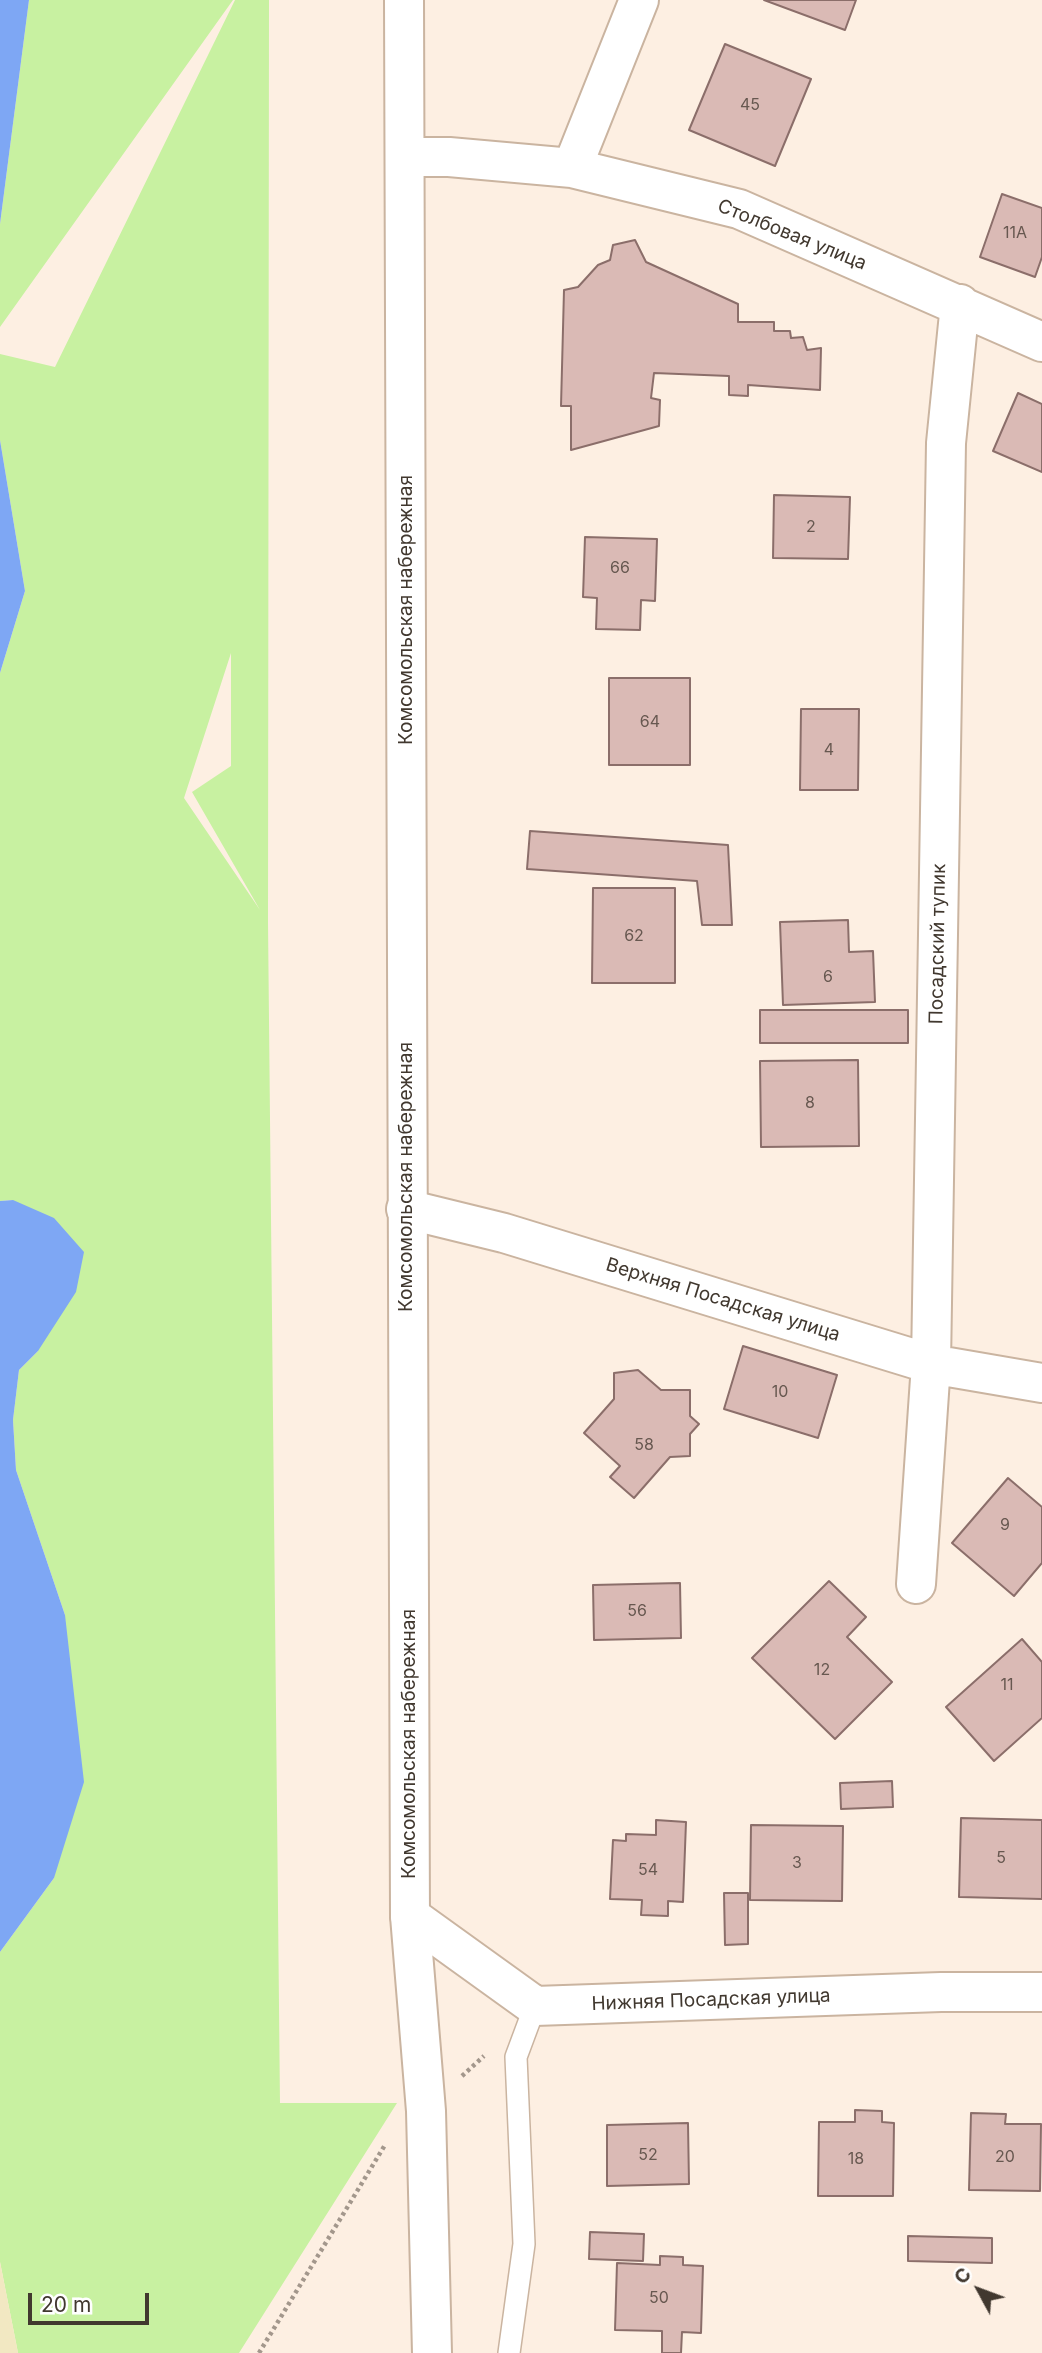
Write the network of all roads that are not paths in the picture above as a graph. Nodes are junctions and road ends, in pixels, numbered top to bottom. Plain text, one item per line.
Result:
1 (404, 0) edge
2 (639, 0) edge
3 (405, 157) junction
4 (572, 168) junction
5 (960, 304) junction
6 (1042, 342) edge
7 (406, 1209) junction
8 (931, 1364) junction
9 (1042, 1383) edge
10 (916, 1584) dead end
11 (410, 1916) junction
12 (1042, 1993) edge
13 (535, 2006) junction
14 (432, 2353) edge
15 (509, 2353) edge

1 - 3 street, Комсомольская набережная
2 - 4 street
3 - 4 street, Столбовая улица
3 - 7 street, Комсомольская набережная
4 - 5 street, Столбовая улица
5 - 6 street, Столбовая улица
5 - 8 street, Посадский тупик
7 - 8 street, Верхняя Посадская улица
7 - 11 street, Комсомольская набережная
8 - 9 street, Верхняя Посадская улица
8 - 10 street, Посадский тупик
11 - 13 street
11 - 14 street, Комсомольская набережная
12 - 13 street, Нижняя Посадская улица
13 - 15 lane

